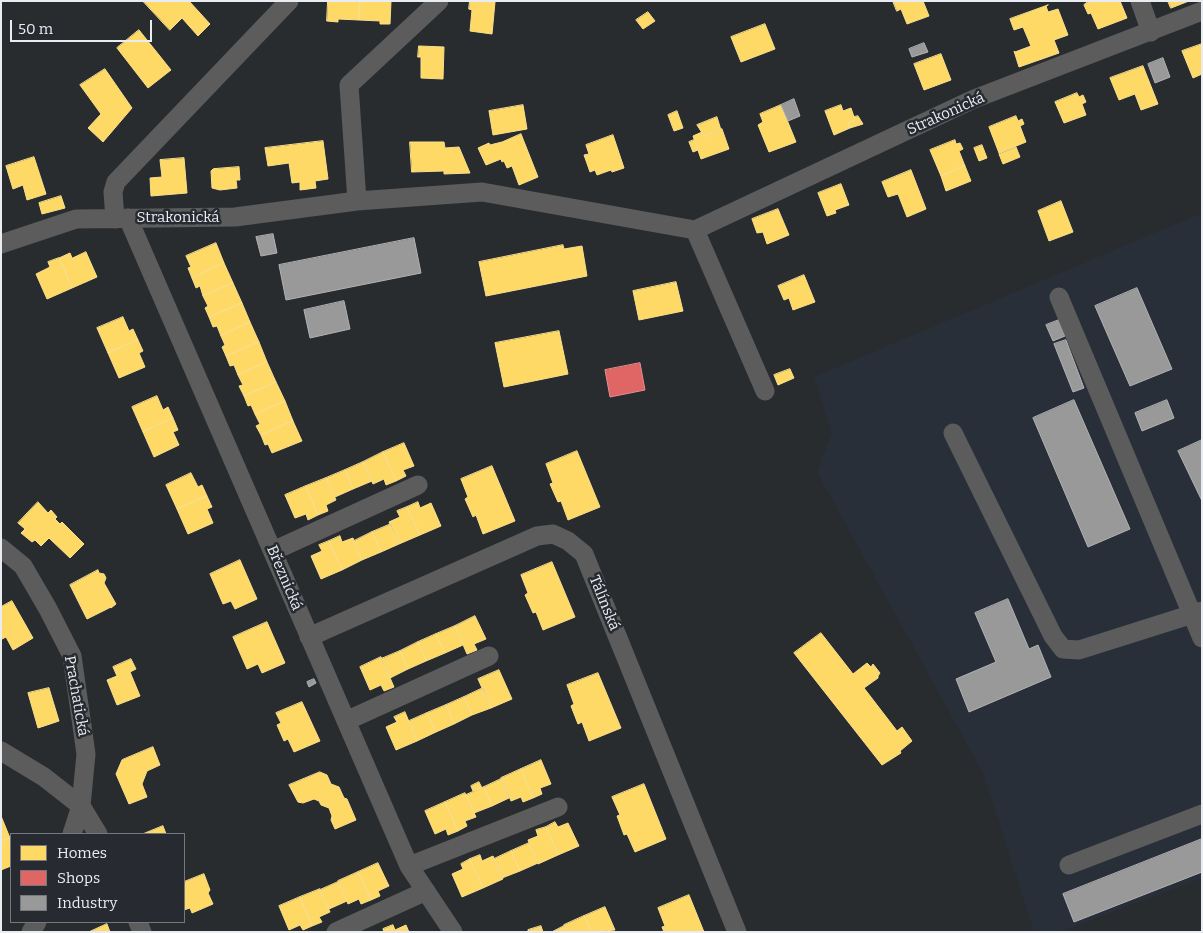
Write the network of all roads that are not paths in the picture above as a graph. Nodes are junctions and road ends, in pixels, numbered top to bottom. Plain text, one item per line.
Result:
1 (288, 1) edge
2 (438, 1) edge
3 (1140, 1) edge
4 (1202, 11) edge
5 (1151, 32) junction
6 (357, 201) junction
7 (121, 218) junction
8 (695, 230) junction
9 (1, 244) edge
10 (1060, 298) dead end
11 (765, 390) dead end
12 (953, 432) dead end
13 (418, 485) dead end
14 (1, 548) edge
15 (272, 551) junction
16 (1197, 613) edge
17 (310, 637) junction
18 (1202, 638) edge
19 (489, 656) dead end
20 (346, 721) junction
21 (1, 751) edge
22 (81, 806) junction
23 (558, 806) dead end
24 (1202, 814) edge
25 (72, 833) edge
26 (97, 833) edge
27 (1069, 865) dead end
28 (409, 866) junction
29 (426, 891) junction
30 (336, 932) edge
31 (453, 932) edge
32 (737, 932) edge

1 - 7 street, Březnická
2 - 6 street
3 - 5 street
4 - 5 street, Strakonická
5 - 8 street, Strakonická
6 - 7 street, Strakonická
6 - 8 street, Strakonická
7 - 9 street, Strakonická
7 - 15 street, Březnická
8 - 11 street
10 - 16 street
12 - 16 street
13 - 15 street
14 - 22 street, Prachatická
15 - 17 street, Březnická
16 - 18 street
17 - 20 street, Březnická
17 - 32 street, Tálínská
19 - 20 street
20 - 28 street, Březnická
21 - 22 street
22 - 25 street, Prachatická
22 - 26 street
23 - 28 street
24 - 27 street
28 - 29 street, Březnická
29 - 30 street
29 - 31 street, Březnická

